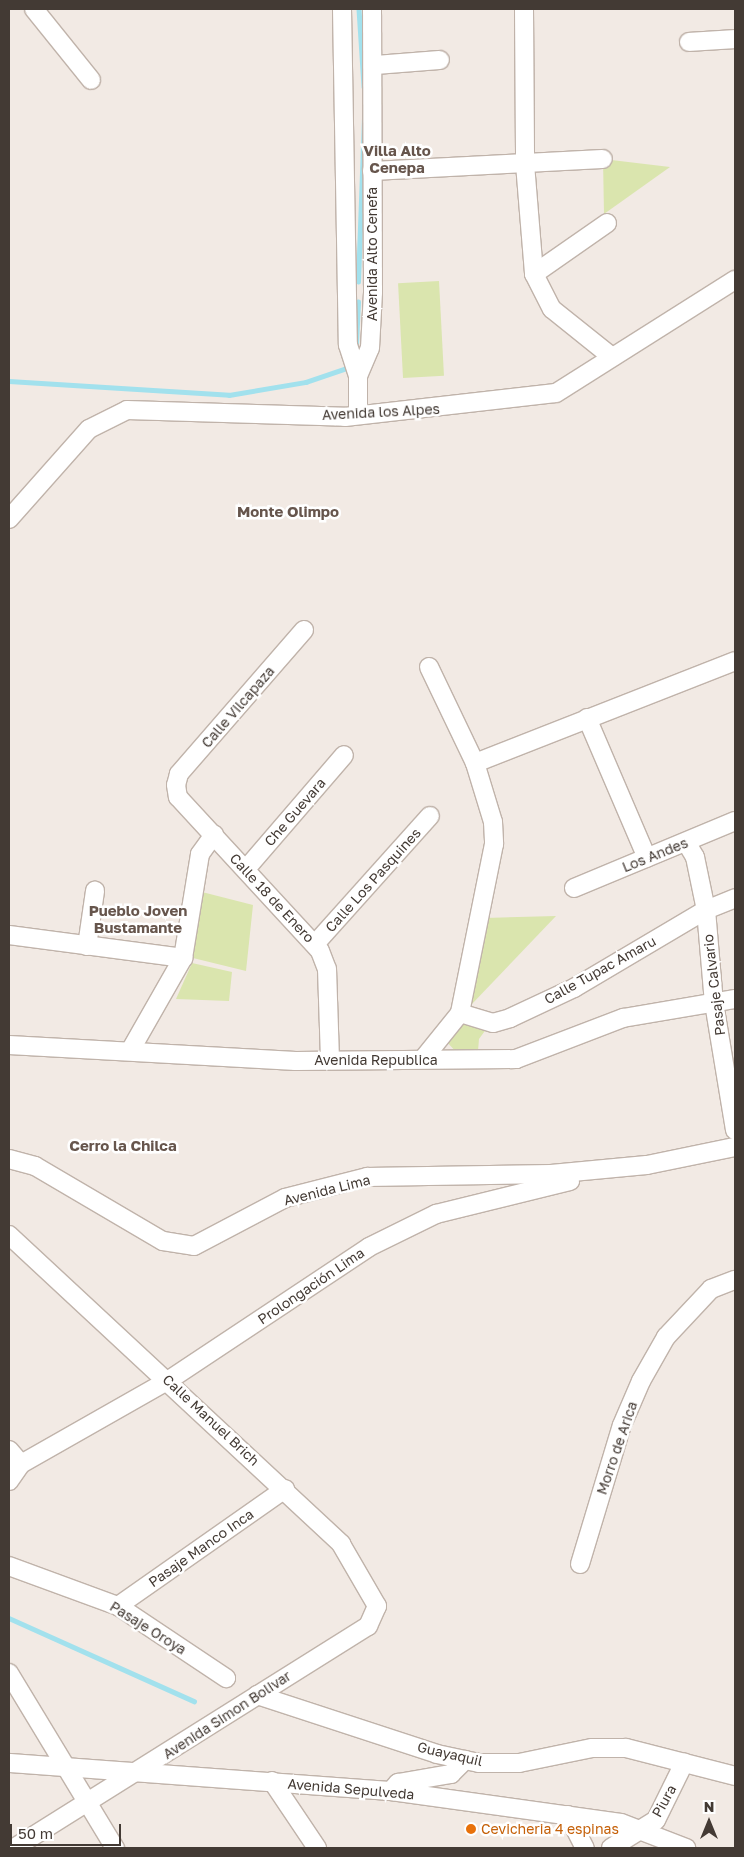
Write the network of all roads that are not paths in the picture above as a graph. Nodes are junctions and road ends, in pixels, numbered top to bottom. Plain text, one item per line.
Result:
1 (34, 9) edge
2 (342, 9) edge
3 (372, 9) edge
4 (524, 9) edge
5 (735, 39) edge
6 (689, 42) dead end
7 (440, 60) dead end
8 (375, 66) junction
9 (91, 80) dead end
10 (603, 160) dead end
11 (525, 164) junction
12 (372, 171) junction
13 (608, 223) dead end
14 (534, 274) junction
15 (735, 280) edge
16 (612, 357) junction
17 (353, 366) junction
18 (358, 415) junction
19 (9, 519) edge
20 (304, 630) dead end
21 (735, 661) edge
22 (429, 667) dead end
23 (587, 718) junction
24 (344, 755) dead end
25 (476, 763) junction
26 (176, 785) joint
27 (430, 816) dead end
28 (735, 820) edge
29 (214, 835) junction
30 (686, 842) junction
31 (647, 858) junction
32 (246, 869) junction
33 (574, 888) dead end
34 (95, 891) dead end
35 (735, 898) edge
36 (706, 910) junction
37 (9, 934) edge
38 (315, 944) junction
39 (87, 946) junction
40 (183, 958) junction
41 (735, 999) edge
42 (714, 1003) junction
43 (460, 1013) junction
44 (9, 1045) edge
45 (130, 1051) junction
46 (330, 1059) junction
47 (423, 1059) junction
48 (735, 1130) edge
49 (735, 1148) edge
50 (9, 1159) edge
51 (647, 1165) junction
52 (9, 1235) edge
53 (735, 1280) edge
54 (169, 1380) junction
55 (9, 1450) edge
56 (21, 1464) junction
57 (9, 1481) edge
58 (284, 1489) junction
59 (580, 1564) dead end
60 (9, 1566) edge
61 (118, 1606) junction
62 (368, 1626) joint
63 (9, 1673) edge
64 (226, 1678) dead end
65 (257, 1695) junction
66 (465, 1760) junction
67 (684, 1763) junction
68 (9, 1764) edge
69 (61, 1765) junction
70 (142, 1770) junction
71 (735, 1776) edge
72 (272, 1781) junction
73 (391, 1792) junction
74 (86, 1804) junction
75 (568, 1815) junction
76 (641, 1828) junction
77 (14, 1848) edge
78 (115, 1848) edge
79 (317, 1848) edge
80 (585, 1848) edge
81 (611, 1848) edge
82 (686, 1848) edge

1 - 9 street
2 - 17 street, Avenida Alto Cenefa
3 - 8 street, Avenida Alto Cenefa
4 - 11 street
5 - 6 street
7 - 8 street
8 - 12 street, Avenida Alto Cenefa
10 - 11 street
11 - 12 street
11 - 14 street
12 - 17 street, Avenida Alto Cenefa
13 - 14 street
14 - 16 street
15 - 16 street, Avenida los Alpes
16 - 18 street, Avenida los Alpes
17 - 18 street, Avenida Alto Cenefa
18 - 19 street, Avenida los Alpes
20 - 26 street, Calle Vilcapaza
21 - 23 street
22 - 25 street
23 - 25 street
23 - 31 street
24 - 32 street, Che Guevara
25 - 43 street
26 - 29 street, Calle 18 de Enero
27 - 38 street, Calle Los Pasquines
28 - 30 street, Los Andes
29 - 32 street, Calle 18 de Enero
29 - 40 street
30 - 31 street, Los Andes
30 - 36 street, Pasaje Calvario
31 - 33 street, Los Andes
32 - 38 street, Calle 18 de Enero
34 - 39 street
35 - 36 street, Calle Tupac Amaru
36 - 42 street, Pasaje Calvario
36 - 43 street, Calle Tupac Amaru
37 - 39 street
38 - 46 street, Calle 18 de Enero
39 - 40 street
40 - 45 street
41 - 42 street, Avenida Republica
42 - 47 street, Avenida Republica
42 - 48 street, Pasaje Calvario
43 - 47 street
44 - 45 street, Avenida Republica
45 - 46 street, Avenida Republica
46 - 47 street, Avenida Republica
49 - 51 street, Avenida Lima
50 - 51 street, Avenida Lima
51 - 54 street, Prolongación Lima
52 - 54 street, Calle Manuel Brich
53 - 59 street, Morro de Arica
54 - 56 street, Prolongación Lima
54 - 58 street, Calle Manuel Brich
55 - 56 street
56 - 57 street, Prolongación Lima
58 - 61 street, Pasaje Manco Inca
58 - 62 street, Calle Manuel Brich
60 - 61 street, Pasaje Oroya
61 - 64 street, Pasaje Oroya
62 - 65 street, Avenida Simon Bolivar
63 - 69 street
65 - 66 street, Guayaquil
65 - 70 street, Avenida Simon Bolivar
66 - 67 street, Guayaquil
66 - 73 street
67 - 71 street, Guayaquil
67 - 76 street, Piura
68 - 69 street, Avenida Sepulveda
69 - 70 street, Avenida Sepulveda
69 - 74 street
70 - 72 street, Avenida Sepulveda
70 - 74 street, Avenida Simon Bolivar
72 - 73 street, Avenida Sepulveda
72 - 79 street
73 - 75 street, Avenida Sepulveda
74 - 77 street, Avenida Simon Bolivar
74 - 78 street
75 - 76 street, Avenida Sepulveda
75 - 80 street
76 - 81 street, Piura
76 - 82 street, Avenida Sepulveda

